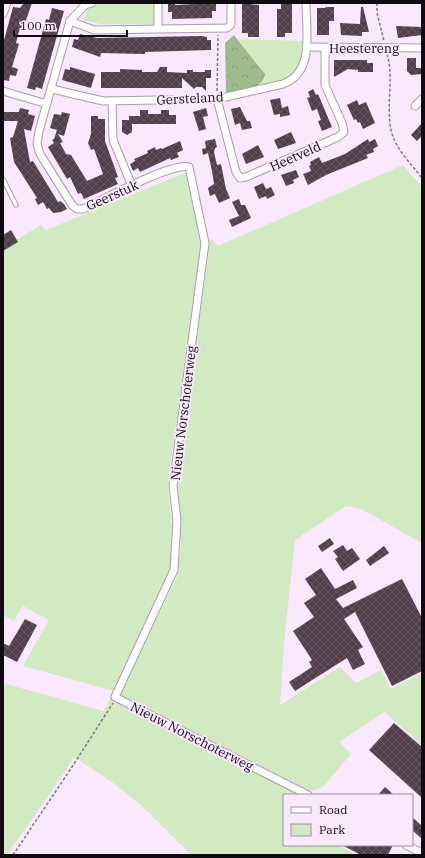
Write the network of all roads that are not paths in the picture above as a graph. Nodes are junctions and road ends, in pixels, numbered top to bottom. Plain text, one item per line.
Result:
1 (7, 3) edge
2 (92, 3) edge
3 (158, 3) edge
4 (231, 3) edge
5 (306, 3) edge
6 (3, 14) edge
7 (70, 21) junction
8 (158, 28) junction
9 (306, 47) junction
10 (325, 48) junction
11 (422, 48) edge
12 (52, 89) junction
13 (3, 91) edge
14 (217, 99) junction
15 (422, 99) edge
16 (112, 101) junction
17 (47, 104) junction
18 (415, 106) dead end
19 (189, 167) joint
20 (3, 179) edge
21 (132, 186) junction
22 (16, 204) dead end
23 (306, 794) edge
24 (408, 846) edge
25 (422, 853) edge

1 - 6 street
2 - 7 street
3 - 8 street
4 - 8 street
5 - 9 street, Gersteland
7 - 8 street
7 - 12 street, Geerstuk
9 - 10 street, Heestereng
9 - 14 street, Gersteland
10 - 11 street, Heestereng
10 - 14 street, Heetveld
12 - 16 street, Gersteland
12 - 17 street, Geerstuk
13 - 17 street
14 - 16 street, Gersteland
15 - 18 street
16 - 21 street
17 - 21 street, Geerstuk
19 - 21 street, Geerstuk
19 - 23 street, Nieuw Norschoterweg
20 - 22 lane
24 - 25 street

